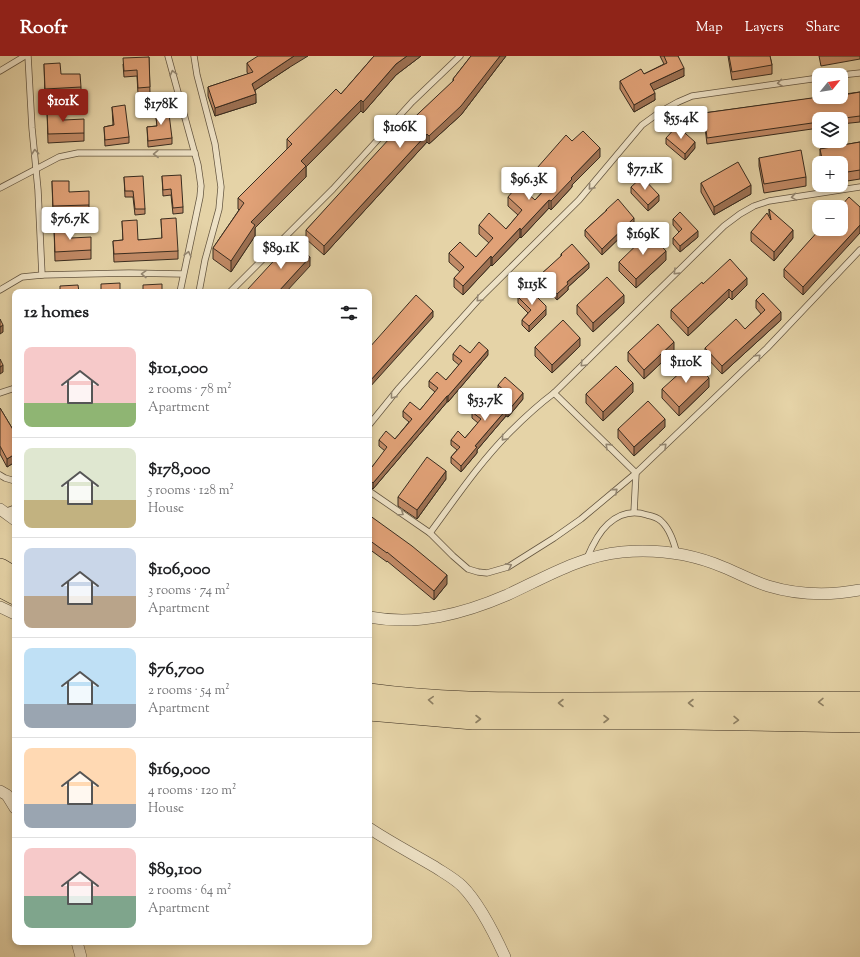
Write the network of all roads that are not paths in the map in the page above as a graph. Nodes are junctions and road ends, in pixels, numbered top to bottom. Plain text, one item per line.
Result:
1 (27, 56) edge
2 (168, 56) edge
3 (194, 56) edge
4 (460, 56) edge
5 (0, 71) edge
6 (860, 73) edge
7 (848, 74) edge
8 (812, 79) edge
9 (195, 153) junction
10 (37, 168) junction
11 (860, 187) edge
12 (0, 188) edge
13 (860, 250) edge
14 (183, 274) junction
15 (42, 275) junction
16 (180, 289) edge
17 (200, 289) edge
18 (233, 289) edge
19 (0, 290) edge
20 (12, 389) edge
21 (0, 393) edge
22 (554, 393) junction
23 (372, 422) edge
24 (636, 473) junction
25 (0, 475) edge
26 (12, 480) edge
27 (372, 493) edge
28 (12, 509) edge
29 (2, 511) edge
30 (634, 512) junction
31 (12, 518) edge
32 (430, 533) junction
33 (677, 554) junction
34 (586, 560) junction
35 (0, 569) edge
36 (12, 576) edge
37 (0, 586) edge
38 (860, 590) edge
39 (12, 592) edge
40 (0, 607) edge
41 (12, 613) edge
42 (372, 616) edge
43 (372, 694) edge
44 (860, 702) edge
45 (372, 710) edge
46 (860, 722) edge
47 (0, 791) edge
48 (12, 803) edge
49 (372, 830) edge
50 (79, 945) edge
51 (81, 957) edge
52 (505, 957) edge

1 - 5 lane
10 -> 1 lane
9 -> 2 lane
3 - 17 lane
4 - 18 lane
6 - 7 lane
8 -> 23 lane
9 -> 10 lane
14 -> 9 lane
10 - 12 lane
10 - 15 lane
11 -> 22 lane
24 -> 13 lane
14 -> 15 lane
14 - 16 lane
15 - 19 lane
20 - 21 lane
24 -> 22 lane
22 -> 32 lane
24 - 30 lane
32 -> 24 lane
25 - 26 lane
27 -> 32 lane
28 - 29 lane
29 - 31 street
30 - 33 lane
30 - 34 lane
33 - 34 street
33 - 38 street
34 - 42 street
35 - 36 highway
37 - 39 highway
40 - 41 street
44 -> 43 highway
45 -> 46 highway
47 - 48 street
49 - 52 street
50 - 51 street

